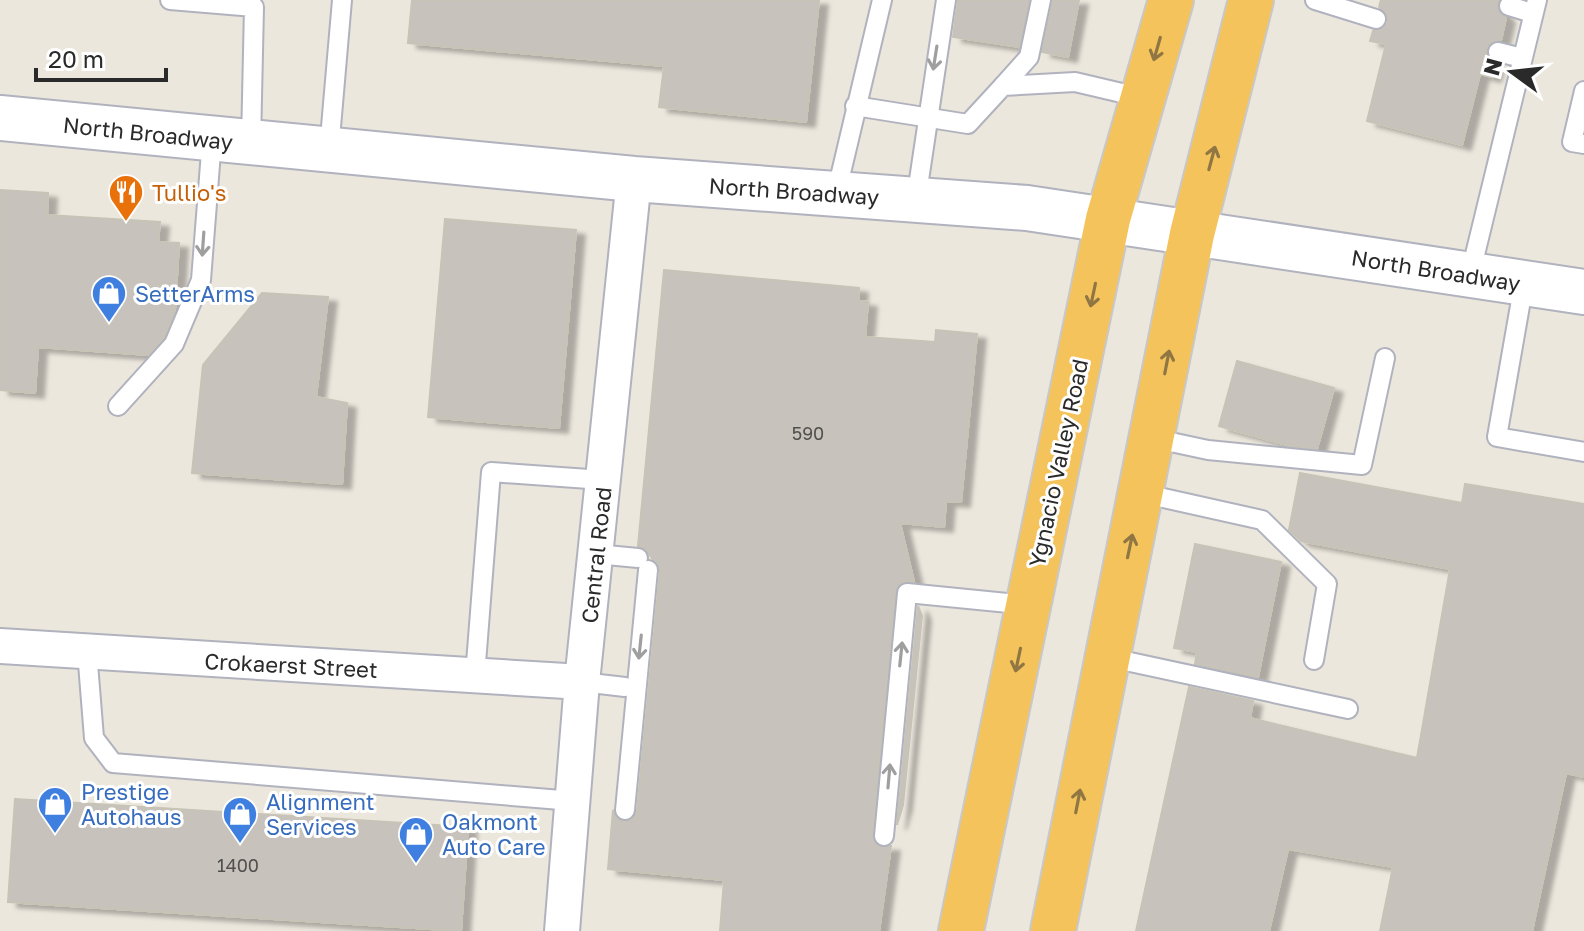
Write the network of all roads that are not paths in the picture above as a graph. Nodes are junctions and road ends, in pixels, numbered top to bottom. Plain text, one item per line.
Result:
1 (170, 0) edge
2 (342, 0) edge
3 (882, 0) edge
4 (946, 0) edge
5 (1041, 0) edge
6 (1171, 0) edge
7 (1251, 0) edge
8 (1315, 0) edge
9 (254, 4) edge
10 (1350, 5) edge
11 (1509, 6) dead end
12 (1534, 6) edge
13 (1376, 19) dead end
14 (1498, 52) dead end
15 (1522, 58) junction
16 (1003, 86) junction
17 (1584, 91) edge
18 (1143, 98) junction
19 (855, 106) junction
20 (926, 117) junction
21 (0, 118) edge
22 (231, 141) junction
23 (1584, 144) edge
24 (329, 150) junction
25 (634, 179) junction
26 (836, 194) junction
27 (916, 200) junction
28 (1108, 219) junction
29 (1192, 234) junction
30 (1470, 275) junction
31 (1524, 283) junction
32 (1584, 292) edge
33 (1385, 358) dead end
34 (118, 406) dead end
35 (1152, 438) junction
36 (1584, 452) edge
37 (603, 480) junction
38 (1141, 493) junction
39 (596, 554) junction
40 (1029, 605) junction
41 (0, 646) edge
42 (87, 651) junction
43 (1107, 657) junction
44 (1314, 660) dead end
45 (475, 676) junction
46 (582, 682) junction
47 (625, 687) dead end
48 (1348, 709) dead end
49 (573, 801) junction
50 (625, 810) dead end
51 (884, 836) dead end
52 (562, 931) edge
53 (961, 931) edge
54 (1053, 931) edge

1 - 9 lane
2 - 24 lane
3 - 19 lane
4 -> 20 lane
5 - 16 lane
6 -> 18 highway, Ygnacio Valley Road
29 -> 7 highway
8 - 10 lane
9 - 22 lane
10 - 13 lane
11 - 12 lane
12 - 15 lane
14 - 15 lane
15 - 30 lane
16 - 18 lane
16 - 20 lane
17 - 23 lane
18 - 28 highway, Ygnacio Valley Road
19 - 20 lane
19 - 26 lane
20 - 27 lane
21 - 22 street, North Broadway
22 - 24 street, North Broadway
22 -> 34 lane
24 - 25 street, North Broadway
25 - 26 street, North Broadway
25 - 37 street, Central Road
26 - 27 street, North Broadway
27 - 28 street, North Broadway
28 - 29 street, North Broadway
28 -> 40 highway, Ygnacio Valley Road
29 - 30 street, North Broadway
35 -> 29 highway
30 - 31 street, North Broadway
31 - 32 street, North Broadway
31 - 36 lane
33 - 35 lane
35 - 38 highway
37 - 39 street, Central Road
37 - 45 lane
43 -> 38 highway
38 - 44 lane
39 - 46 street, Central Road
39 -> 50 lane
51 -> 40 lane
40 -> 53 highway, Ygnacio Valley Road
41 - 42 street, Crokaerst Street
42 - 45 street, Crokaerst Street
42 - 49 lane
43 - 48 lane
54 -> 43 highway
45 - 46 street, Crokaerst Street
46 - 47 lane
46 - 49 street, Central Road
49 - 52 street, Central Road

